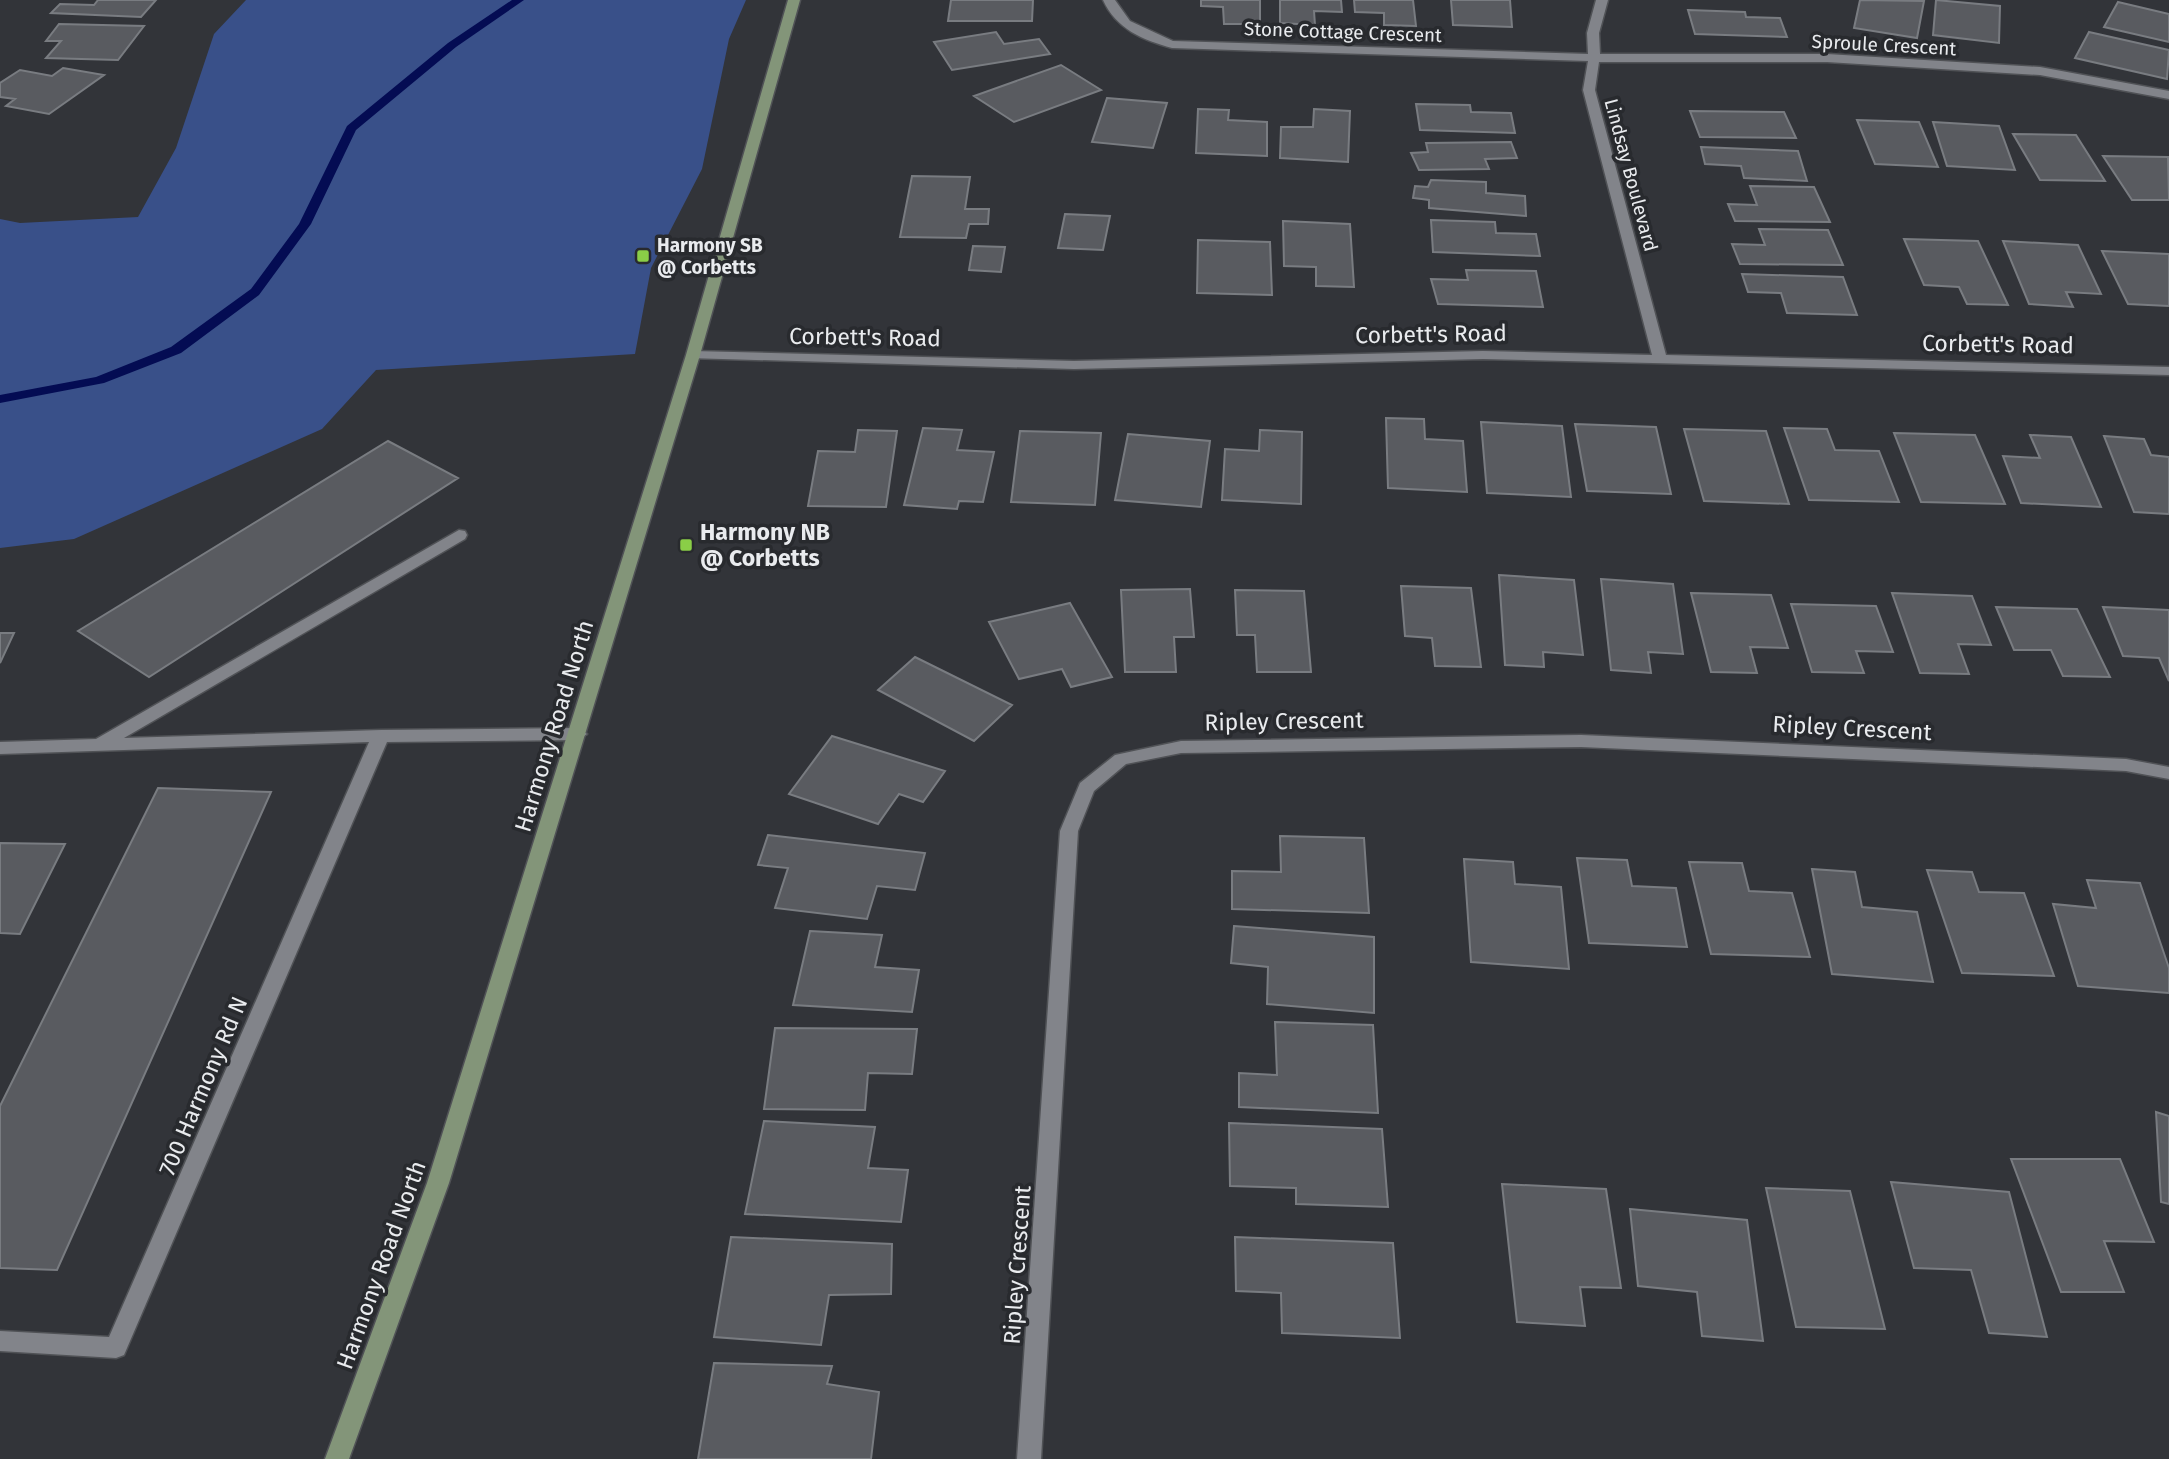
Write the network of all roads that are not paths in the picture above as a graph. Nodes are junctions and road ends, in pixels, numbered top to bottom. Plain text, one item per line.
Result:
1 (794, 0) edge
2 (1109, 0) edge
3 (1602, 0) edge
4 (1594, 58) junction
5 (2169, 95) edge
6 (693, 355) junction
7 (1660, 358) junction
8 (2169, 371) edge
9 (459, 534) dead end
10 (578, 734) junction
11 (382, 736) junction
12 (99, 745) junction
13 (0, 748) edge
14 (2169, 773) edge
15 (0, 1341) edge
16 (337, 1459) edge
17 (1030, 1459) edge

1 - 6 main road, Harmony Road North
2 - 4 street, Stone Cottage Crescent
3 - 4 street, Lindsay Boulevard
4 - 5 street, Sproule Crescent
4 - 7 street, Lindsay Boulevard
6 - 7 street, Corbett's Road
6 - 10 main road, Harmony Road North
7 - 8 street, Corbett's Road
9 - 12 street
10 - 11 street
10 - 16 main road, Harmony Road North
11 - 12 street
11 - 15 street, 700 Harmony Rd N
12 - 13 street
14 - 17 street, Ripley Crescent

